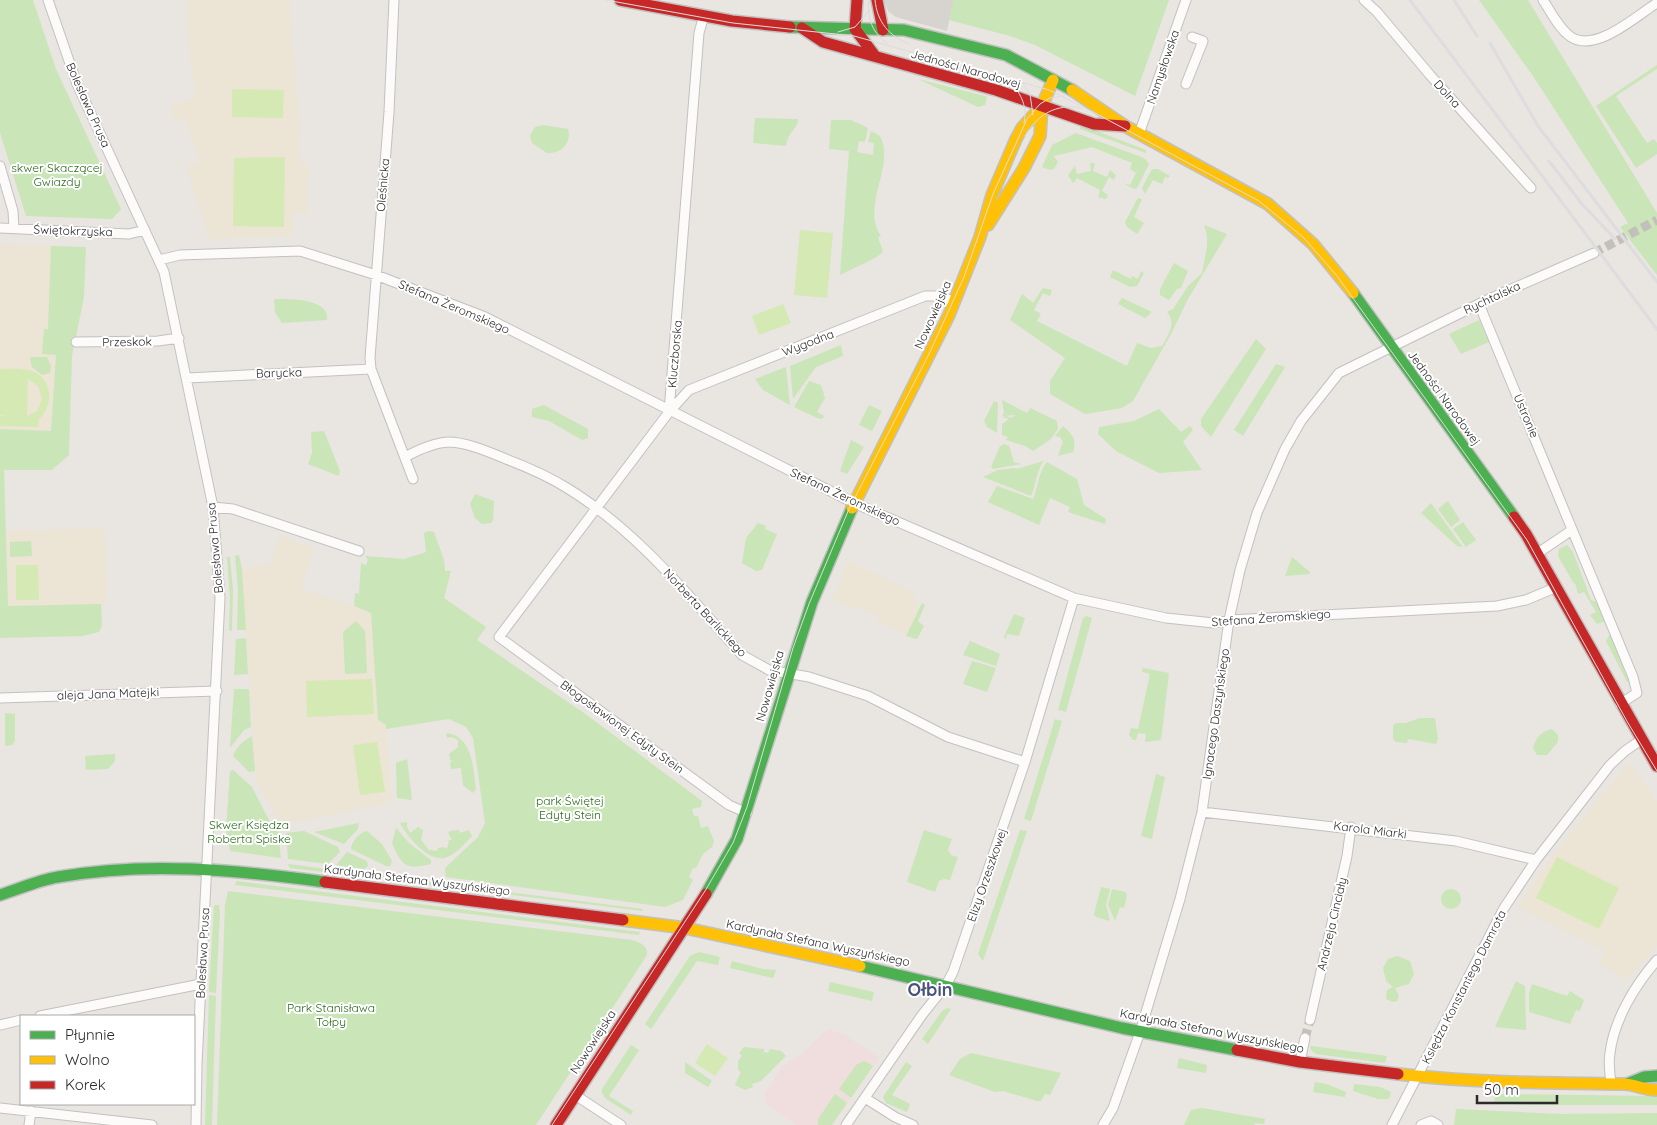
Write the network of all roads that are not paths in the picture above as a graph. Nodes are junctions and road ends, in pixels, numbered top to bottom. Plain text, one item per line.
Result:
1 (48, 0) edge
2 (394, 0) edge
3 (620, 0) edge
4 (857, 0) edge
5 (877, 0) edge
6 (1186, 0) edge
7 (1364, 0) edge
8 (1543, 0) edge
9 (1657, 3) edge
10 (704, 15) junction
11 (802, 28) junction
12 (855, 29) junction
13 (882, 30) junction
14 (1192, 37) dead end
15 (875, 56) junction
16 (1053, 80) junction
17 (1186, 84) dead end
18 (1042, 106) junction
19 (1125, 126) junction
20 (1139, 134) junction
21 (0, 166) edge
22 (1531, 188) dead end
23 (0, 228) edge
24 (14, 229) junction
25 (145, 230) junction
26 (980, 237) junction
27 (1594, 253) tunnel mouth
28 (159, 260) junction
29 (376, 275) junction
30 (955, 302) junction
31 (1478, 304) junction
32 (179, 338) junction
33 (76, 342) dead end
34 (1392, 348) junction
35 (371, 369) junction
36 (187, 378) junction
37 (669, 412) junction
38 (405, 457) junction
39 (413, 479) dead end
40 (854, 503) junction
41 (213, 507) junction
42 (597, 509) junction
43 (1572, 530) junction
44 (360, 552) dead end
45 (1538, 553) junction
46 (1557, 587) junction
47 (1074, 598) junction
48 (1229, 620) junction
49 (788, 673) junction
50 (217, 691) junction
51 (0, 698) edge
52 (1620, 704) junction
53 (1641, 740) junction
54 (1655, 759) edge
55 (1026, 762) junction
56 (1202, 812) junction
57 (747, 813) junction
58 (1351, 827) junction
59 (1536, 860) junction
60 (207, 869) junction
61 (0, 895) edge
62 (685, 928) junction
63 (1657, 960) edge
64 (201, 984) junction
65 (946, 985) junction
66 (45, 1015) edge
67 (20, 1020) edge
68 (1310, 1020) tunnel mouth
69 (0, 1025) edge
70 (1140, 1032) junction
71 (1305, 1038) tunnel mouth
72 (1300, 1062) junction
73 (1657, 1076) edge
74 (1418, 1077) junction
75 (1611, 1084) junction
76 (1627, 1084) junction
77 (1657, 1090) edge
78 (575, 1095) junction
79 (865, 1098) junction
80 (0, 1108) edge
81 (31, 1111) junction
82 (29, 1125) edge
83 (152, 1125) edge
84 (196, 1125) edge
85 (556, 1125) edge
86 (620, 1125) edge
87 (846, 1125) edge
88 (913, 1125) edge
89 (1103, 1125) edge
90 (1392, 1125) edge
91 (1421, 1125) edge
92 (1438, 1125) edge

1 - 25 street, Bolesława Prusa
2 - 29 street, Oleśnicka
3 - 10 street, Jedności Narodowej
4 - 12 street
5 - 13 street
6 - 20 street, Namysłowska
7 - 22 street, Dolna
8 - 9 street
10 - 11 street, Jedności Narodowej
10 - 37 street, Kluczborska
11 - 12 street, Jedności Narodowej
11 - 15 street, Jedności Narodowej
12 - 13 street, Jedności Narodowej
12 - 15 street
13 - 16 street, Jedności Narodowej
14 - 17 street
15 - 18 street, Jedności Narodowej
16 - 18 street, Nowowiejska
16 - 19 street, Jedności Narodowej
18 - 19 street, Jedności Narodowej
18 - 26 street, Nowowiejska
18 - 26 street, Nowowiejska
19 - 20 street, Jedności Narodowej
20 - 34 street, Jedności Narodowej
21 - 24 street
23 - 24 street, Świętokrzyska
24 - 25 street, Świętokrzyska
25 - 28 street, Bolesława Prusa
26 - 30 street, Nowowiejska
27 - 31 street, Rychtalska
28 - 29 street, Stefana Żeromskiego
28 - 32 street, Bolesława Prusa
29 - 35 street, Oleśnicka
29 - 37 street, Stefana Żeromskiego
30 - 37 street, Wygodna
30 - 40 street, Nowowiejska
31 - 34 street, Rychtalska
31 - 43 street, Ustronie
32 - 33 street, Przeskok
32 - 36 street, Bolesława Prusa
34 - 45 street, Jedności Narodowej
34 - 48 street, Ignacego Daszyńskiego
35 - 36 street, Barycka
35 - 38 street
36 - 41 street, Bolesława Prusa
37 - 40 street, Stefana Żeromskiego
37 - 42 street
38 - 39 street
38 - 42 street, Norberta Barlickiego
40 - 47 street, Stefana Żeromskiego
40 - 49 street, Nowowiejska
41 - 44 street
41 - 50 street, Bolesława Prusa
42 - 49 street, Norberta Barlickiego
42 - 57 street, Błogosławionej Edyty Stein
43 - 45 street
43 - 52 street, Ustronie
45 - 46 street, Jedności Narodowej
46 - 48 street, Stefana Żeromskiego
46 - 52 street, Jedności Narodowej
47 - 48 street, Stefana Żeromskiego
47 - 55 street, Elizy Orzeszkowej
48 - 56 street, Ignacego Daszyńskiego
49 - 55 street, Norberta Barlickiego
49 - 57 street, Nowowiejska
50 - 51 street, aleja Jana Matejki
50 - 60 street, Bolesława Prusa
52 - 53 street, Jedności Narodowej
53 - 54 street, Jedności Narodowej
53 - 59 street, Księdza Konstantego Damrota
55 - 65 street, Elizy Orzeszkowej
56 - 58 street, Karola Miarki
56 - 70 street, Ignacego Daszyńskiego
57 - 62 street, Nowowiejska
58 - 59 street, Karola Miarki
58 - 68 street, Andrzeja Cinciały
59 - 74 street, Księdza Konstantego Damrota
60 - 61 street, Kardynała Stefana Wyszyńskiego
60 - 62 street, Kardynała Stefana Wyszyńskiego
60 - 64 street, Bolesława Prusa
62 - 65 street, Kardynała Stefana Wyszyńskiego
62 - 78 street, Nowowiejska
63 - 75 street
64 - 66 street
64 - 84 street, Bolesława Prusa
65 - 70 street, Kardynała Stefana Wyszyńskiego
65 - 79 street, Elizy Orzeszkowej
67 - 69 street
70 - 72 street, Kardynała Stefana Wyszyńskiego
70 - 89 street, Ignacego Daszyńskiego
71 - 72 street
72 - 74 street, Kardynała Stefana Wyszyńskiego
73 - 76 street, Kardynała Stefana Wyszyńskiego
74 - 75 street, Kardynała Stefana Wyszyńskiego
74 - 90 street, Księdza Konstantego Damrota
75 - 76 street, Kardynała Stefana Wyszyńskiego
76 - 77 street, Kardynała Stefana Wyszyńskiego
78 - 85 street, Nowowiejska
78 - 86 street
79 - 87 street, Elizy Orzeszkowej
79 - 88 street
80 - 81 street
81 - 82 street
81 - 83 street
91 - 92 street

